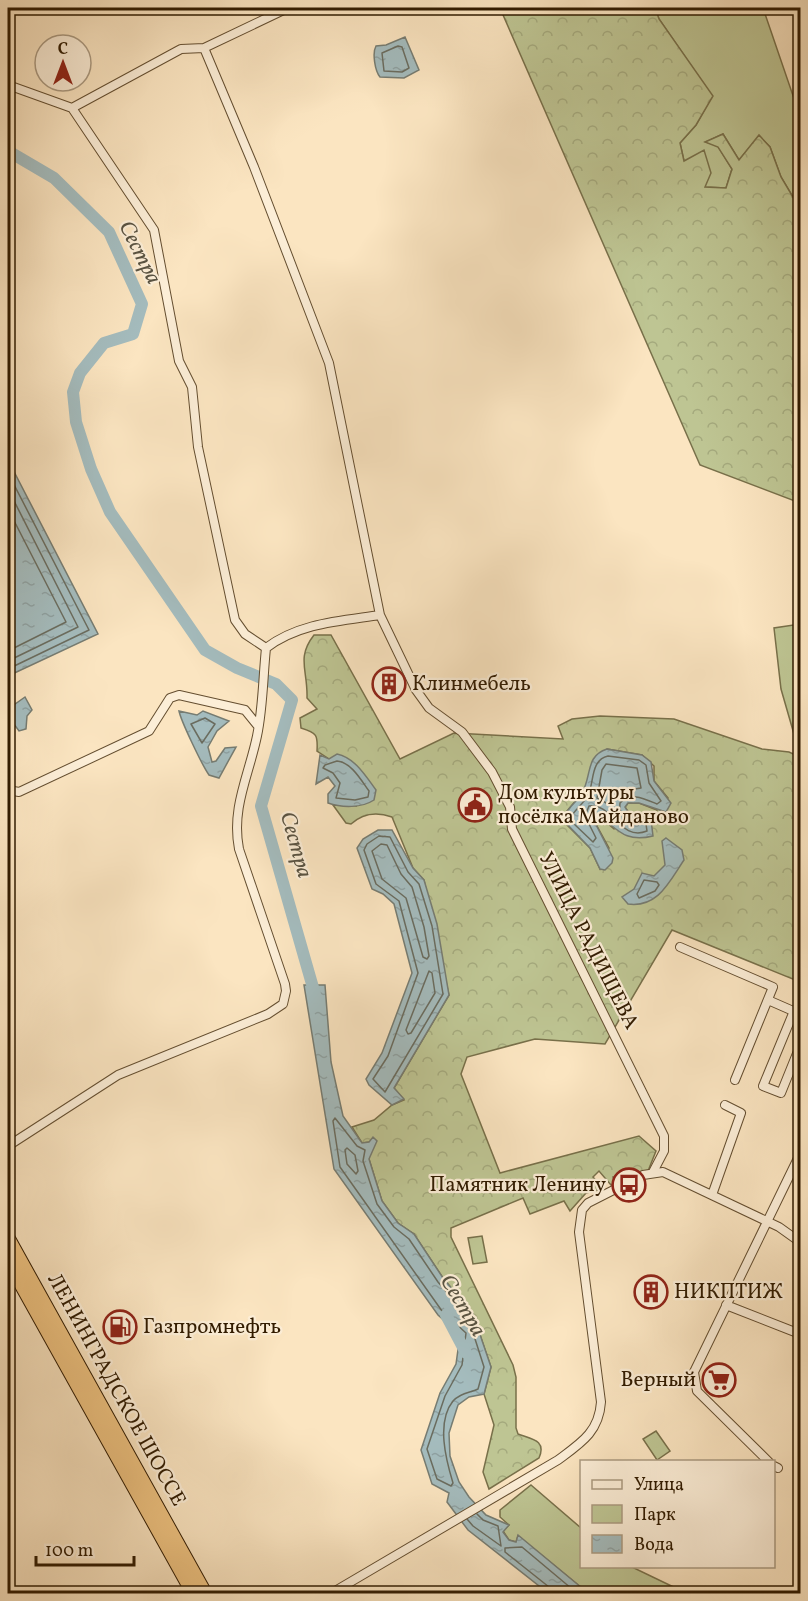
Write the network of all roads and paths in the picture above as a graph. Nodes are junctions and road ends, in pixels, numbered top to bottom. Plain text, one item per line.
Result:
1 (288, 8) edge
2 (204, 48) junction
3 (8, 85) edge
4 (72, 108) junction
5 (380, 615) junction
6 (266, 648) junction
7 (258, 724) junction
8 (8, 790) edge
9 (680, 947) dead end
10 (768, 1000) junction
11 (797, 1012) edge
12 (801, 1046) edge
13 (735, 1080) dead end
14 (725, 1105) dead end
15 (8, 1146) edge
16 (801, 1154) edge
17 (653, 1172) junction
18 (712, 1195) junction
19 (768, 1222) junction
20 (8, 1239) edge
21 (801, 1242) edge
22 (8, 1260) edge
23 (726, 1305) junction
24 (801, 1334) edge
25 (768, 1460) edge
26 (194, 1593) edge
27 (205, 1593) edge
28 (330, 1593) edge

1 - 2 street
2 - 4 street
2 - 5 street, УЛИЦА РАДИЩЕВА
3 - 4 street
4 - 6 street
5 - 6 street
5 - 17 street, УЛИЦА РАДИЩЕВА
6 - 7 street
7 - 8 street
7 - 15 street
9 - 10 street
10 - 11 street
10 - 13 street
11 - 12 street
14 - 18 street
16 - 19 street
17 - 18 street
17 - 28 street
18 - 19 street
19 - 21 street
19 - 23 street
20 - 27 highway, ЛЕНИНГРАДСКОЕ ШОССЕ
22 - 26 highway, ЛЕНИНГРАДСКОЕ ШОССЕ
23 - 24 street
23 - 25 street

